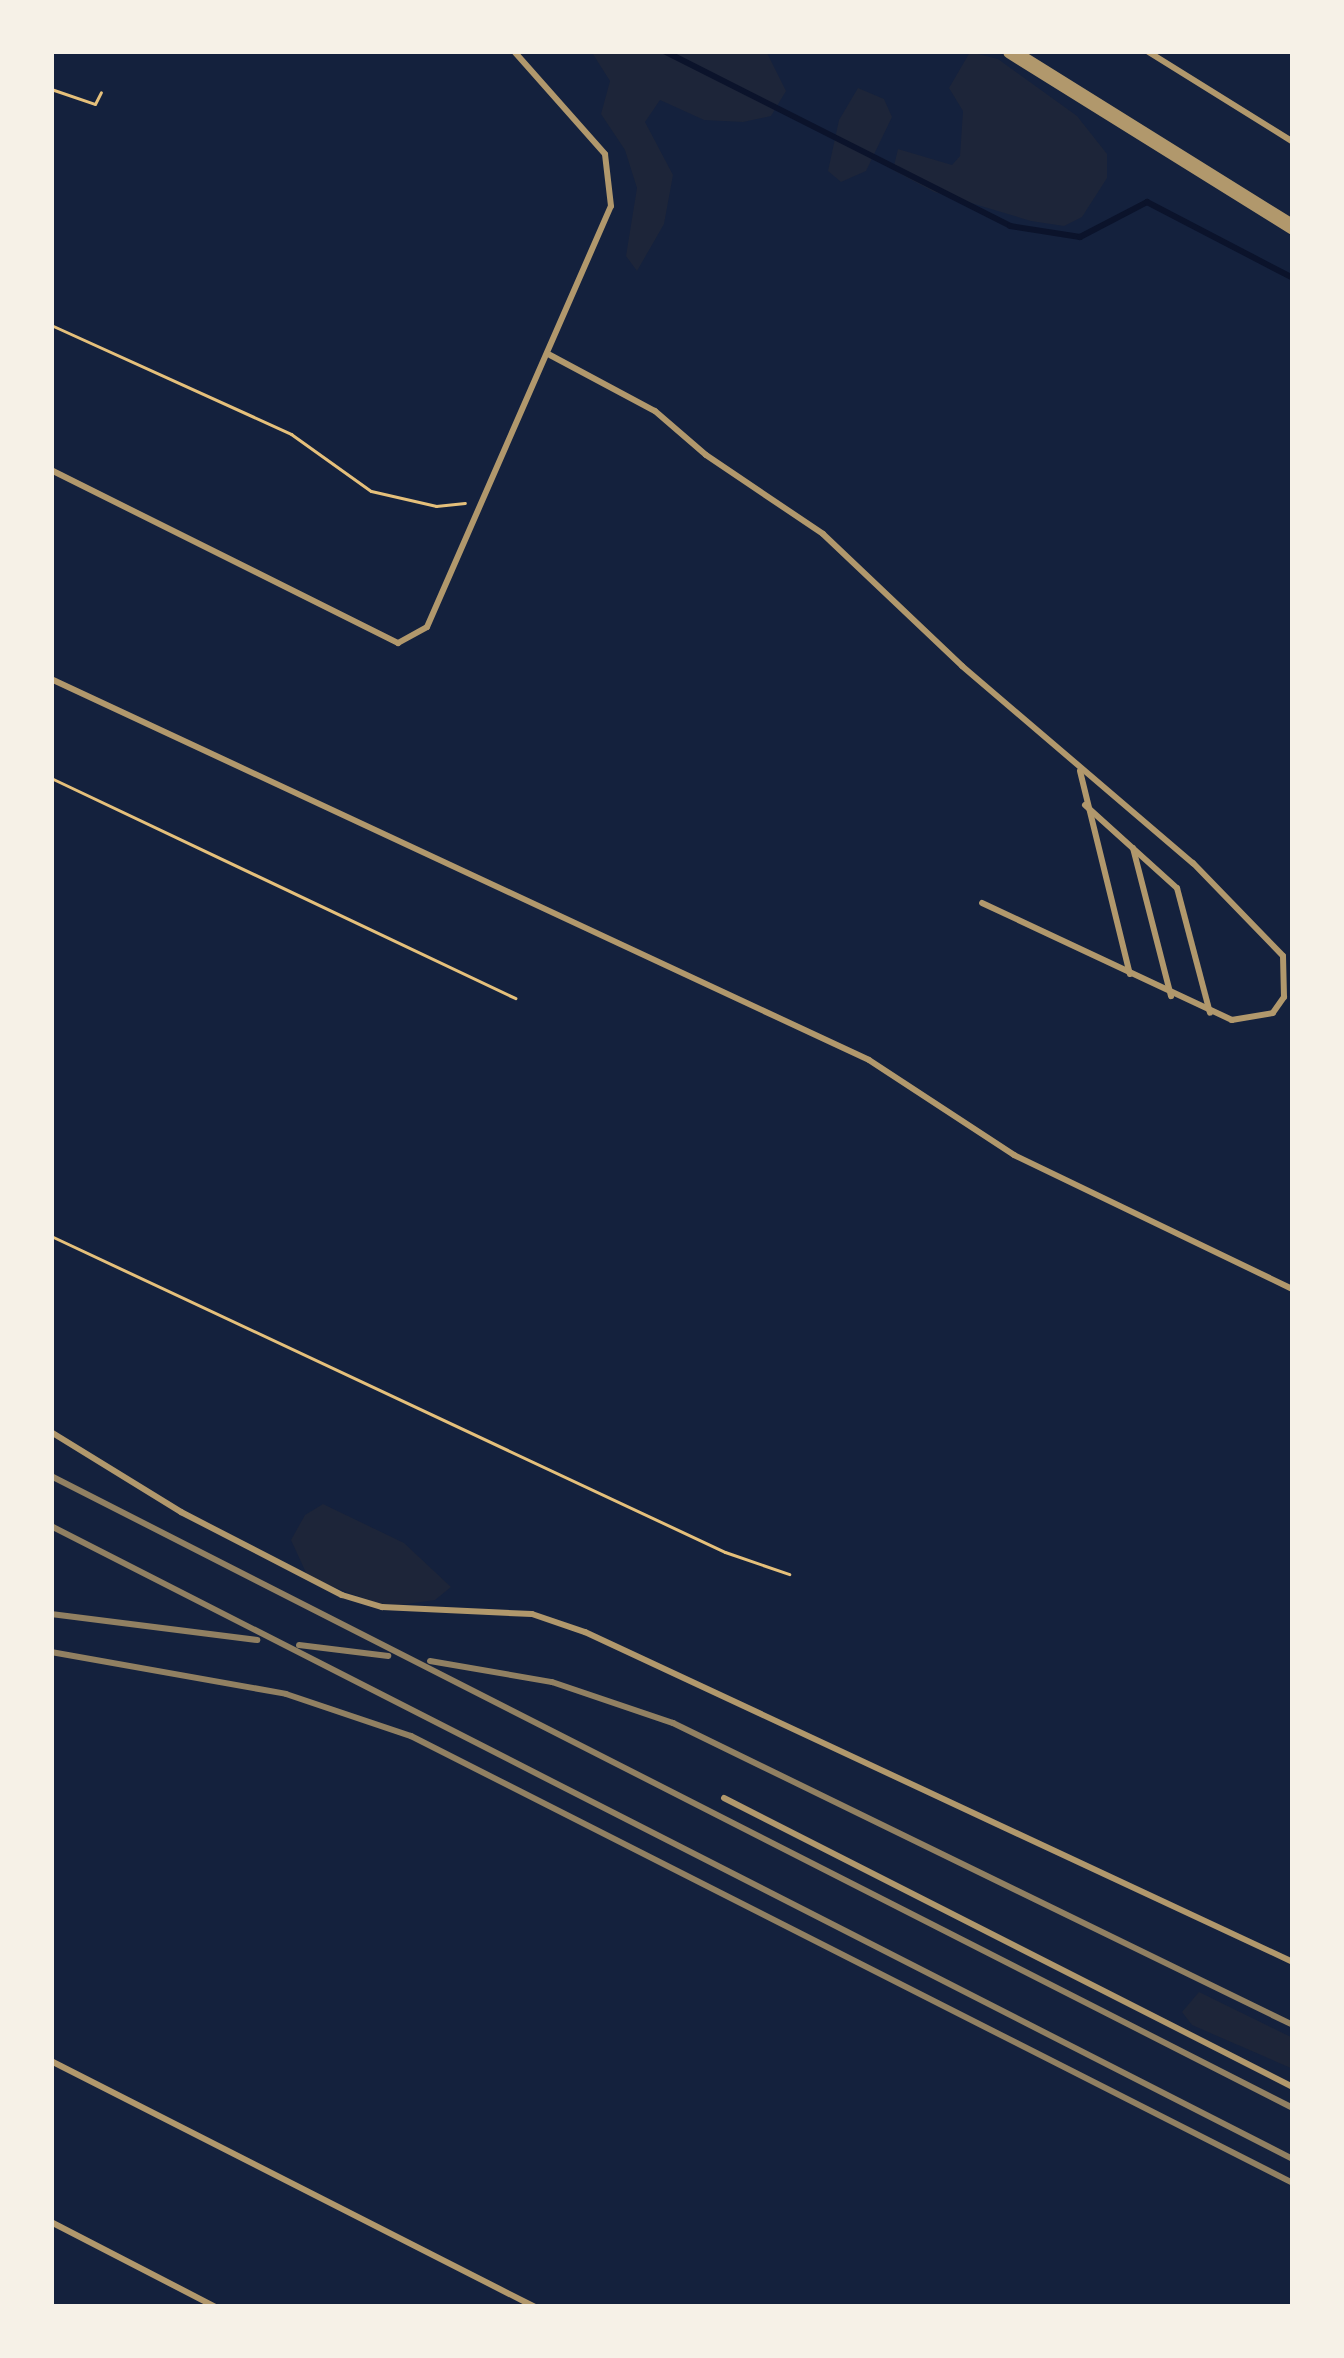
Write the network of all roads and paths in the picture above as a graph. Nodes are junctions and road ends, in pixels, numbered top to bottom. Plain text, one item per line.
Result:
1 (514, 51) edge
2 (1010, 51) edge
3 (1147, 51) edge
4 (51, 89) edge
5 (101, 92) dead end
6 (1293, 142) edge
7 (1293, 227) edge
8 (51, 325) edge
9 (550, 355) junction
10 (51, 470) edge
11 (489, 493) junction
12 (51, 679) edge
13 (1079, 768) junction
14 (51, 778) edge
15 (1085, 805) junction
16 (1132, 844) junction
17 (982, 903) dead end
18 (1130, 974) junction
19 (1171, 996) junction
20 (515, 998) dead end
21 (1210, 1012) junction
22 (51, 1236) edge
23 (1293, 1289) edge
24 (51, 1432) edge
25 (789, 1574) dead end
26 (724, 1798) dead end
27 (1293, 1962) edge
28 (51, 2061) edge
29 (1293, 2086) edge
30 (51, 2222) edge
31 (216, 2307) edge
32 (535, 2307) edge

1 - 9 lane
2 - 7 street
3 - 6 lane
4 - 5 path
8 - 11 path
9 - 11 lane
9 - 13 lane
10 - 11 lane
12 - 23 lane
13 - 15 lane
13 - 21 lane
14 - 20 path
15 - 16 lane
15 - 18 lane
16 - 19 lane
16 - 21 lane
17 - 18 lane
18 - 19 lane
19 - 21 lane
22 - 25 path
24 - 27 lane
26 - 29 lane
28 - 32 lane
30 - 31 lane

